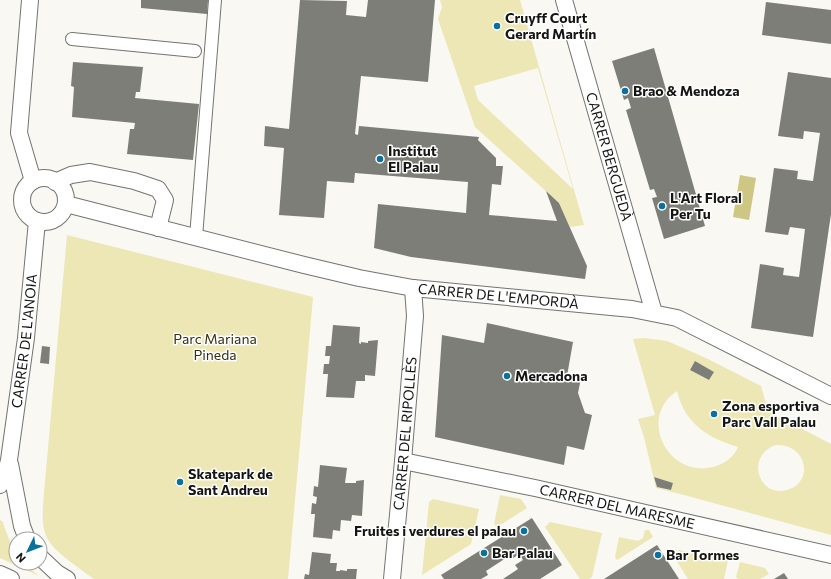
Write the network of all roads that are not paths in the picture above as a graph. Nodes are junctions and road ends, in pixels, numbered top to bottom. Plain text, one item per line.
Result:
1 (30, 0) edge
2 (215, 0) edge
3 (564, 0) edge
4 (72, 39) dead end
5 (196, 51) dead end
6 (33, 181) junction
7 (55, 182) junction
8 (66, 204) junction
9 (37, 221) junction
10 (158, 228) junction
11 (196, 237) junction
12 (413, 288) junction
13 (654, 313) junction
14 (830, 394) edge
15 (9, 460) junction
16 (403, 461) junction
17 (0, 485) edge
18 (24, 531) edge
19 (831, 555) edge
20 (48, 565) edge
21 (0, 574) edge
22 (11, 579) edge
23 (67, 579) edge
24 (392, 579) edge

1 - 6 street
2 - 11 street
3 - 13 street, CARRER BERGUEDÀ
4 - 5 street
6 - 7 street
6 - 9 street
7 - 8 street
7 - 10 street
8 - 9 street
8 - 10 street, CARRER DE L'EMPORDÀ
9 - 15 street, CARRER DE L'ANOIA
10 - 11 street, CARRER DE L'EMPORDÀ
11 - 12 street, CARRER DE L'EMPORDÀ
12 - 13 street, CARRER DE L'EMPORDÀ
12 - 16 street, CARRER DEL RIPOLLÈS
13 - 14 street, CARRER DE L'EMPORDÀ
15 - 17 street, CARRER DE L'ANOIA
15 - 18 street, CARRER DE L'ANOIA
16 - 19 street, CARRER DEL MARESME
16 - 24 street, CARRER DEL RIPOLLÈS
20 - 23 street
21 - 22 street

